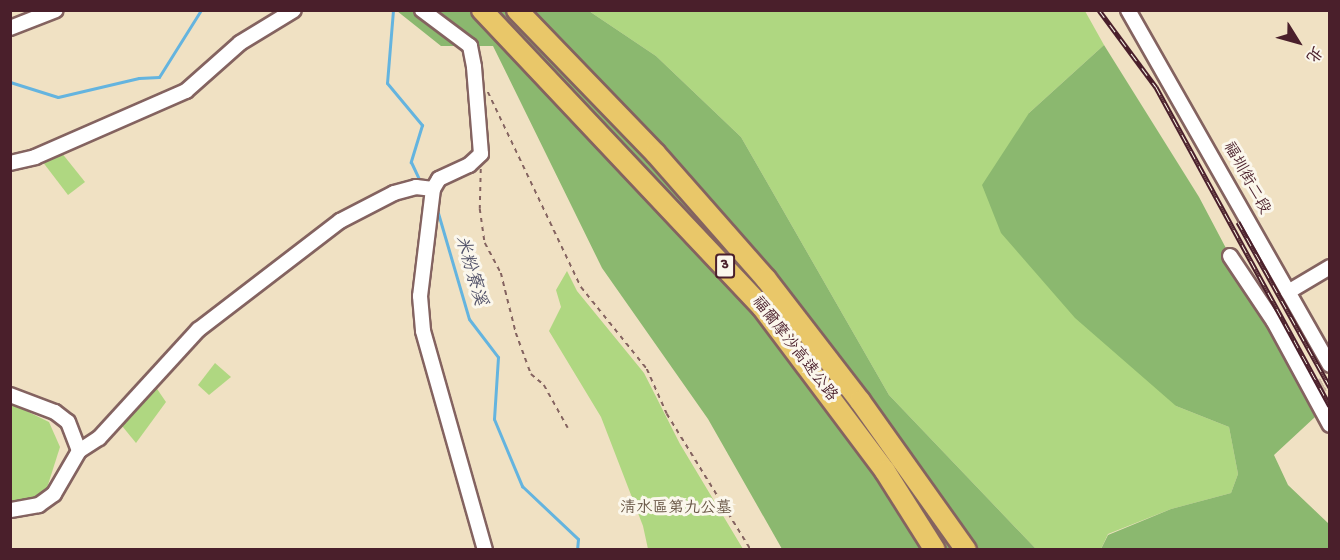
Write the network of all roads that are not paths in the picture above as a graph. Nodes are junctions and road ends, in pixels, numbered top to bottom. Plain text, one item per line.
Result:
1 (56, 10) edge
2 (294, 10) edge
3 (422, 10) edge
4 (482, 10) edge
5 (516, 10) edge
6 (1128, 10) edge
7 (10, 28) edge
8 (10, 163) edge
9 (433, 189) junction
10 (1230, 256) dead end
11 (1329, 267) edge
12 (1288, 292) junction
13 (1329, 366) edge
14 (10, 395) edge
15 (1329, 425) edge
16 (80, 451) junction
17 (10, 510) edge
18 (485, 549) edge
19 (935, 549) edge
20 (966, 549) edge

1 - 7 street
2 - 8 street
3 - 9 street
4 - 19 highway, 福爾摩沙高速公路 / 3
5 - 20 highway, 福爾摩沙高速公路 / 3
6 - 12 street, 福圳街二段
9 - 16 street
9 - 18 street
10 - 15 street
11 - 12 street
12 - 13 street, 福圳街二段
14 - 16 street
16 - 17 street

